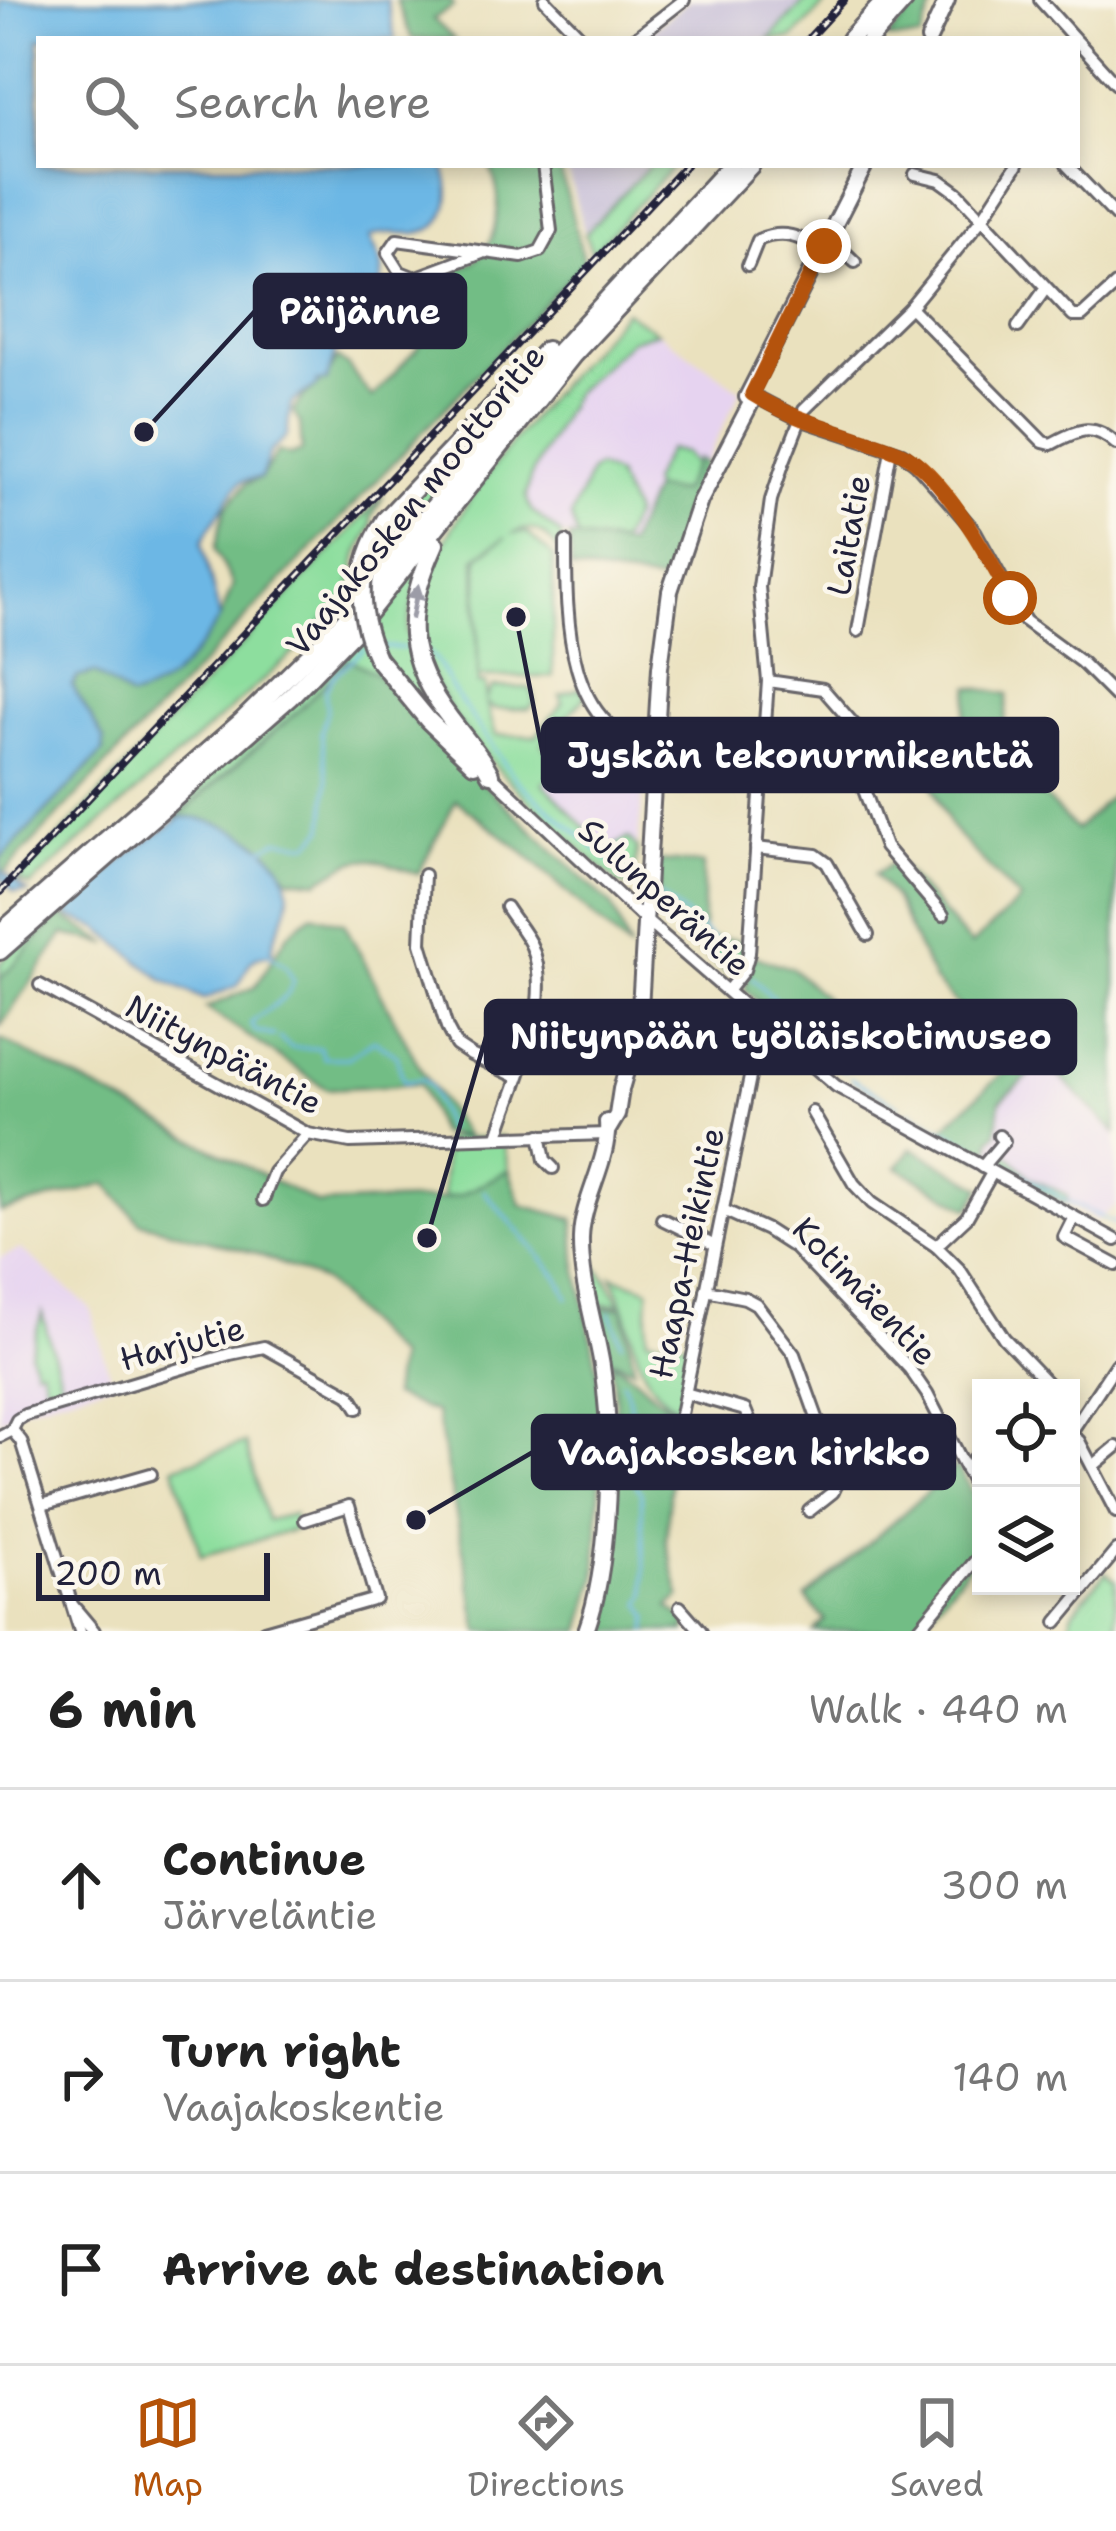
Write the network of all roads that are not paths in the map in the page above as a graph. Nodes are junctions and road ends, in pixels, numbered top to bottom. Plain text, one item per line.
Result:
1 (544, 0) edge
2 (683, 0) edge
3 (886, 0) edge
4 (905, 0) edge
5 (1040, 0) edge
6 (943, 7) edge
7 (580, 36) edge
8 (638, 36) edge
9 (853, 36) edge
10 (873, 36) edge
11 (927, 36) edge
12 (1072, 36) edge
13 (1080, 45) edge
14 (1089, 55) junction
15 (1080, 64) edge
16 (1116, 84) edge
17 (543, 168) edge
18 (728, 168) edge
19 (748, 168) edge
20 (864, 168) edge
21 (1015, 168) edge
22 (1070, 168) edge
23 (915, 173) dead end
24 (1116, 216) edge
25 (982, 219) junction
26 (826, 243) junction
27 (482, 253) junction
28 (855, 262) dead end
29 (748, 265) dead end
30 (1116, 285) edge
31 (1046, 288) junction
32 (910, 307) junction
33 (585, 320) junction
34 (1018, 327) dead end
35 (752, 394) junction
36 (799, 419) junction
37 (1116, 444) edge
38 (891, 450) junction
39 (443, 521) junction
40 (566, 542) dead end
41 (858, 631) dead end
42 (768, 681) junction
43 (1116, 697) edge
44 (656, 746) junction
45 (490, 774) junction
46 (756, 848) junction
47 (424, 875) dead end
48 (506, 908) dead end
49 (943, 915) dead end
50 (644, 918) junction
51 (0, 933) edge
52 (868, 935) dead end
53 (0, 951) edge
54 (40, 985) dead end
55 (728, 990) junction
56 (766, 1024) junction
57 (517, 1077) junction
58 (812, 1112) dead end
59 (608, 1132) junction
60 (308, 1134) junction
61 (540, 1135) junction
62 (499, 1136) junction
63 (999, 1136) dead end
64 (989, 1163) junction
65 (553, 1168) dead end
66 (262, 1200) dead end
67 (723, 1210) junction
68 (1074, 1217) junction
69 (662, 1219) dead end
70 (1116, 1240) edge
71 (715, 1245) junction
72 (936, 1246) junction
73 (1116, 1265) edge
74 (706, 1290) junction
75 (1116, 1364) edge
76 (1042, 1379) edge
77 (685, 1393) junction
78 (358, 1408) dead end
79 (1080, 1417) edge
80 (679, 1424) dead end
81 (6, 1433) edge
82 (1080, 1443) edge
83 (1116, 1447) edge
84 (756, 1457) dead end
85 (972, 1462) edge
86 (1093, 1466) junction
87 (966, 1470) junction
88 (151, 1474) dead end
89 (975, 1487) edge
90 (42, 1505) junction
91 (809, 1510) dead end
92 (1116, 1512) edge
93 (305, 1520) dead end
94 (1116, 1551) edge
95 (972, 1565) edge
96 (72, 1605) junction
97 (680, 1607) dead end
98 (1057, 1622) dead end
99 (80, 1631) edge
100 (94, 1631) edge
101 (264, 1631) edge
102 (586, 1631) edge
103 (701, 1631) edge
104 (917, 1631) edge

1 - 7 street
2 - 8 street
3 - 9 highway
4 - 10 highway
5 - 12 street
6 - 11 main road
13 - 14 street
14 - 15 street
14 - 16 street
17 - 27 street
18 - 33 highway, Vaajakosken moottoritie
19 - 39 highway, Vaajakosken moottoritie
20 - 26 main road
21 - 25 street
22 - 24 street
23 - 25 street
25 - 31 street
25 - 32 street
26 - 28 street
26 - 29 street
26 - 35 main road
27 - 27 street
30 - 31 street
31 - 34 street
32 - 36 street
32 - 37 street
33 - 45 highway, bridge
33 - 51 highway, Vaajakosken moottoritie
35 - 36 street
35 - 44 main road
36 - 38 street
36 - 42 street
38 - 41 street, Laitatie
38 - 43 street
45 -> 39 highway
39 - 53 highway, Vaajakosken moottoritie
40 - 44 street
42 - 46 street
42 - 49 street
44 - 50 main road
45 - 50 street, Sulunperäntie
46 - 52 street
46 - 55 street
47 - 57 street
48 - 57 street
50 - 55 street, Sulunperäntie
50 - 59 main road
54 - 60 street, Niitynpääntie
55 - 56 street, Sulunperäntie
56 - 64 street, Sulunperäntie
56 - 67 street, Haapa-Heikintie
57 - 62 street
58 - 72 street
59 - 61 street, Niitynpääntie
59 - 102 main road
60 - 62 street, Niitynpääntie
60 - 66 street
61 - 62 street, Niitynpääntie
61 - 65 street
63 - 64 street
64 - 68 street, Sulunperäntie
64 - 72 street
67 - 71 street, Haapa-Heikintie
67 - 87 street, Kotimäentie
68 - 70 street, Sulunperäntie
68 - 73 street
69 - 71 street
71 - 74 street, Haapa-Heikintie
72 - 76 street
74 - 77 street, Haapa-Heikintie
74 - 91 street
75 - 79 street
77 - 80 street, Haapa-Heikintie
77 - 84 street
78 - 81 street, Harjutie
81 - 90 street
82 - 86 street
83 - 86 street
85 - 87 street
86 - 92 street
87 - 89 street, Kotimäentie
88 - 90 street
90 - 96 street
93 - 101 street
94 - 98 street
95 - 104 street
96 - 99 street
96 - 100 street
97 - 103 street

